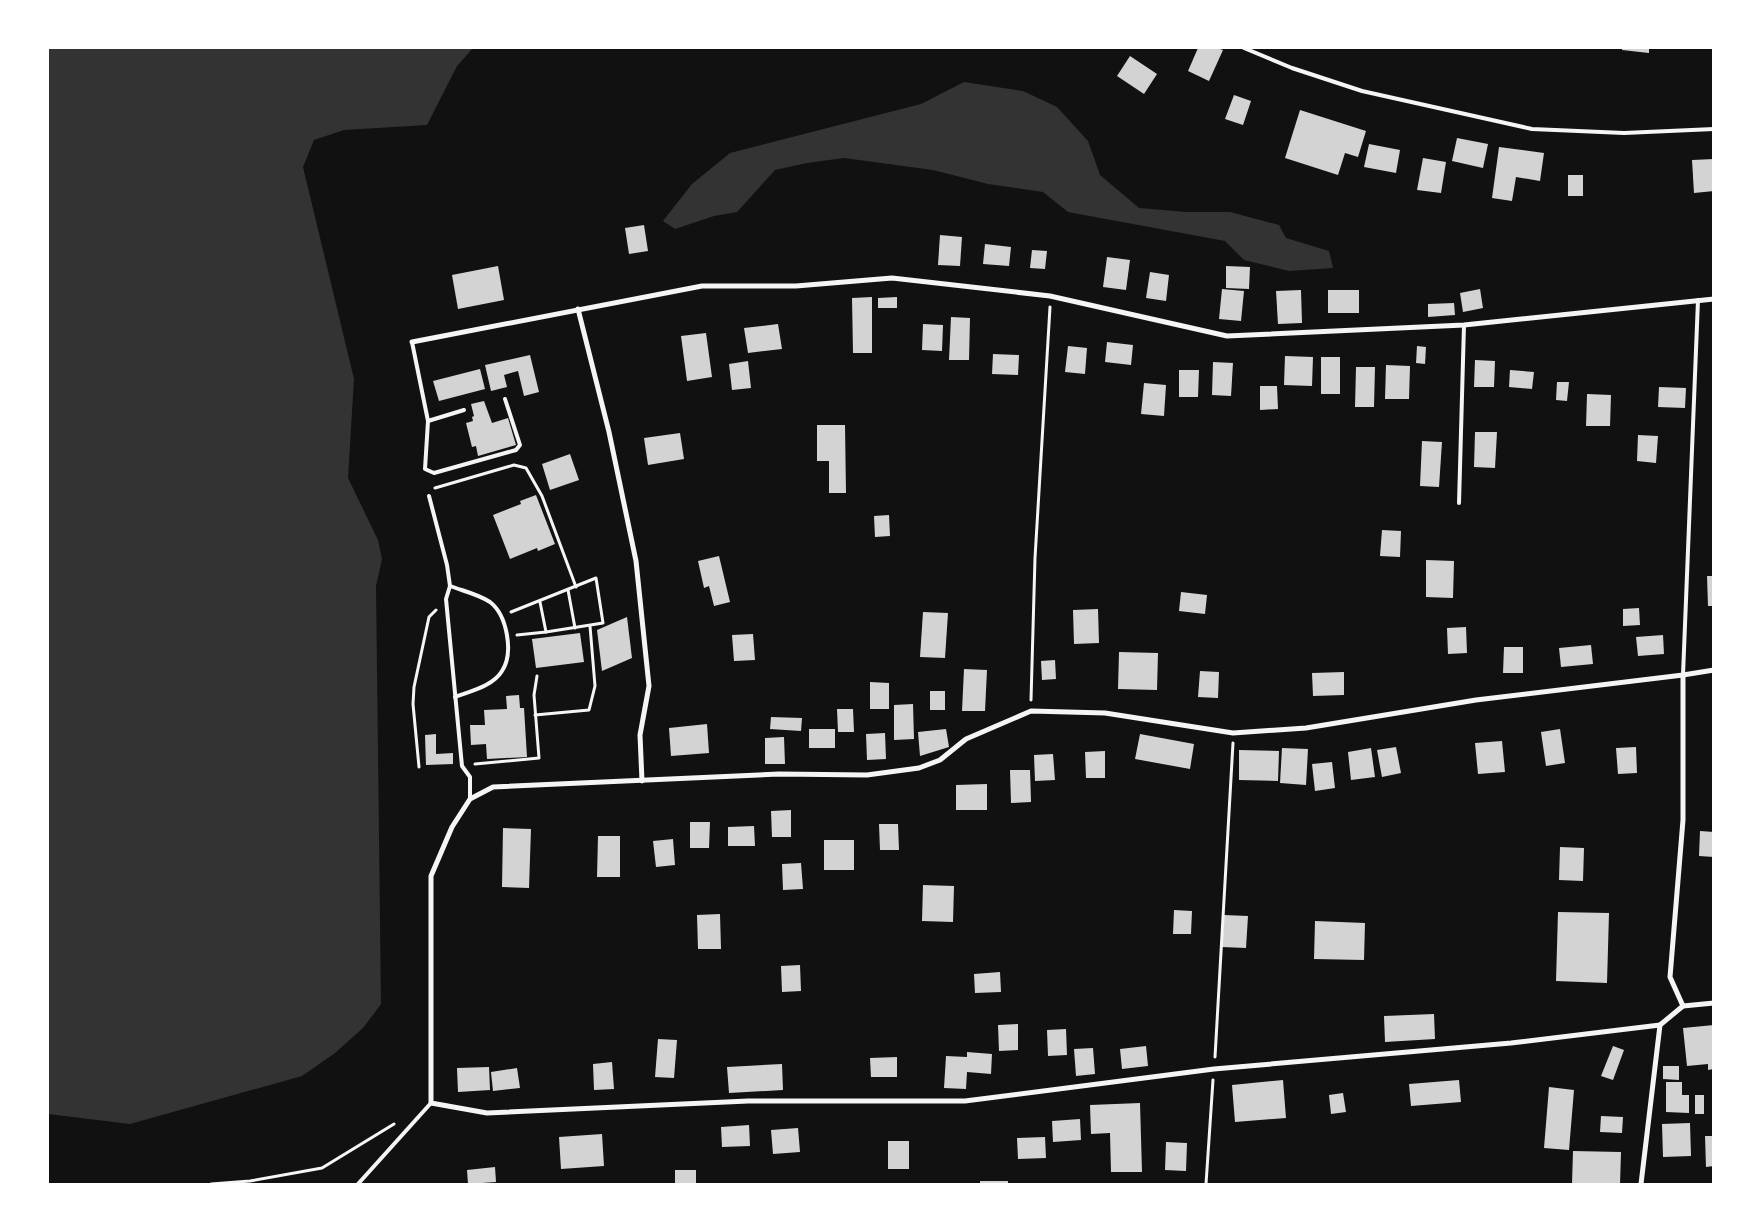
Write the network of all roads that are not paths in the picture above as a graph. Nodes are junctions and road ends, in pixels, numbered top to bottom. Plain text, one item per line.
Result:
1 (1244, 48) edge
2 (1714, 129) edge
3 (1698, 300) junction
4 (1714, 300) edge
5 (578, 309) junction
6 (1464, 325) junction
7 (412, 342) joint
8 (504, 399) dead end
9 (464, 410) dead end
10 (428, 420) junction
11 (428, 496) road end
12 (1458, 503) dead end
13 (450, 586) junction
14 (1714, 670) edge
15 (1683, 675) junction
16 (455, 698) junction
17 (642, 781) junction
18 (470, 799) junction
19 (1714, 1003) edge
20 (1683, 1006) junction
21 (1660, 1025) junction
22 (431, 1103) junction
23 (358, 1184) edge
24 (1641, 1184) edge

1 - 2 lane
3 - 4 street
3 - 6 street
3 - 15 lane
5 - 6 street
5 - 7 street
5 - 17 street
6 - 12 lane
7 - 10 lane
8 - 10 lane
9 - 10 lane
11 - 13 lane
13 - 16 lane
13 - 16 lane
14 - 15 street
15 - 17 street
15 - 20 street
16 - 18 lane
17 - 18 street
18 - 22 street
19 - 20 street
20 - 21 street
21 - 22 street
21 - 24 street
22 - 23 lane

